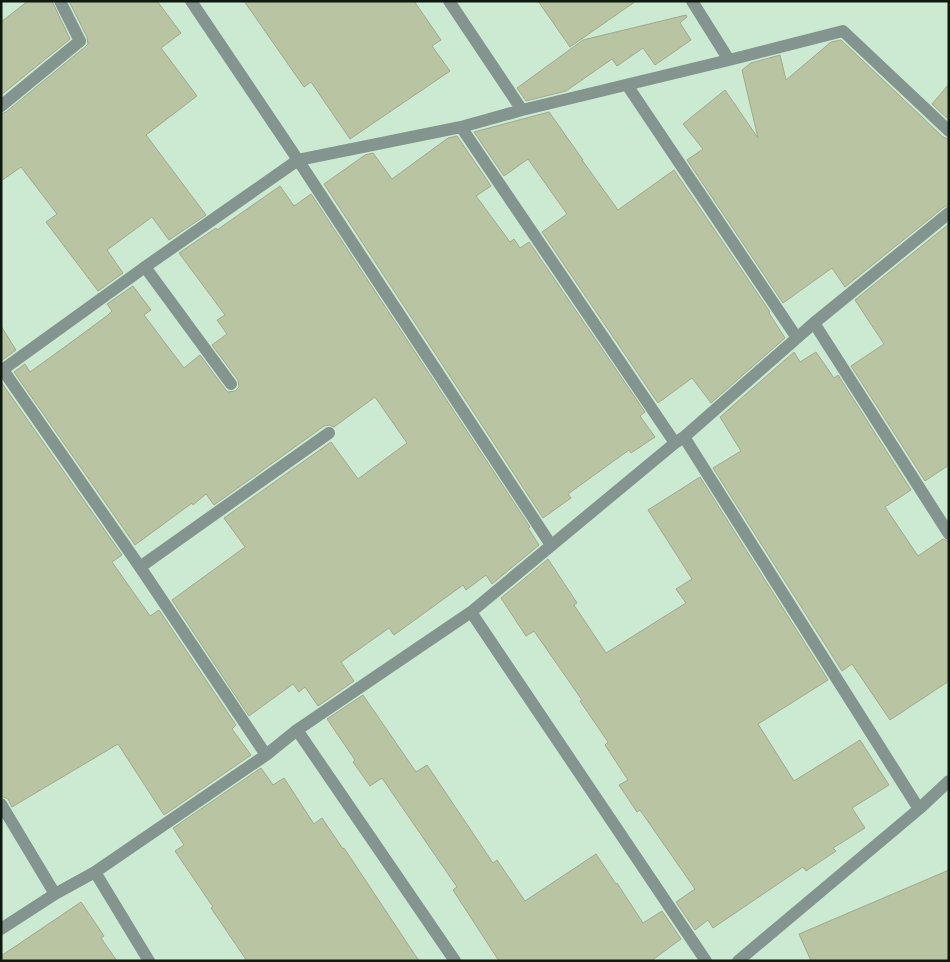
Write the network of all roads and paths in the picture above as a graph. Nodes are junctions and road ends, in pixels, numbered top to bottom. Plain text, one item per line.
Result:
1 (60, 1) edge
2 (191, 1) edge
3 (449, 1) edge
4 (692, 1) edge
5 (729, 60) junction
6 (627, 85) junction
7 (1, 106) edge
8 (522, 110) junction
9 (461, 127) junction
10 (949, 131) edge
11 (298, 160) junction
12 (949, 213) edge
13 (146, 267) junction
14 (814, 323) junction
15 (798, 338) junction
16 (2, 371) edge
17 (230, 384) dead end
18 (329, 433) dead end
19 (679, 440) junction
20 (949, 534) edge
21 (551, 545) junction
22 (140, 568) junction
23 (471, 612) junction
24 (297, 730) junction
25 (266, 755) junction
26 (949, 781) edge
27 (1, 804) edge
28 (919, 809) junction
29 (95, 872) junction
30 (56, 894) junction
31 (1, 929) edge
32 (149, 961) edge
33 (455, 961) edge
34 (706, 961) edge
35 (738, 961) edge

1 - 7 street
2 - 11 street
3 - 8 street
4 - 5 street
5 - 6 street
5 - 10 street
6 - 8 street
6 - 15 street
8 - 9 street
9 - 11 street
9 - 19 street
11 - 13 street
11 - 21 street
12 - 14 street
13 - 16 street
13 - 17 street
14 - 15 street
14 - 20 street
15 - 19 street
16 - 22 street
18 - 22 street
19 - 21 street
19 - 28 street
21 - 23 street
22 - 25 street
23 - 24 street
23 - 34 street
24 - 25 street
24 - 33 street
25 - 29 street
26 - 28 street
27 - 30 street
28 - 35 street
29 - 30 street
29 - 32 street
30 - 31 street

